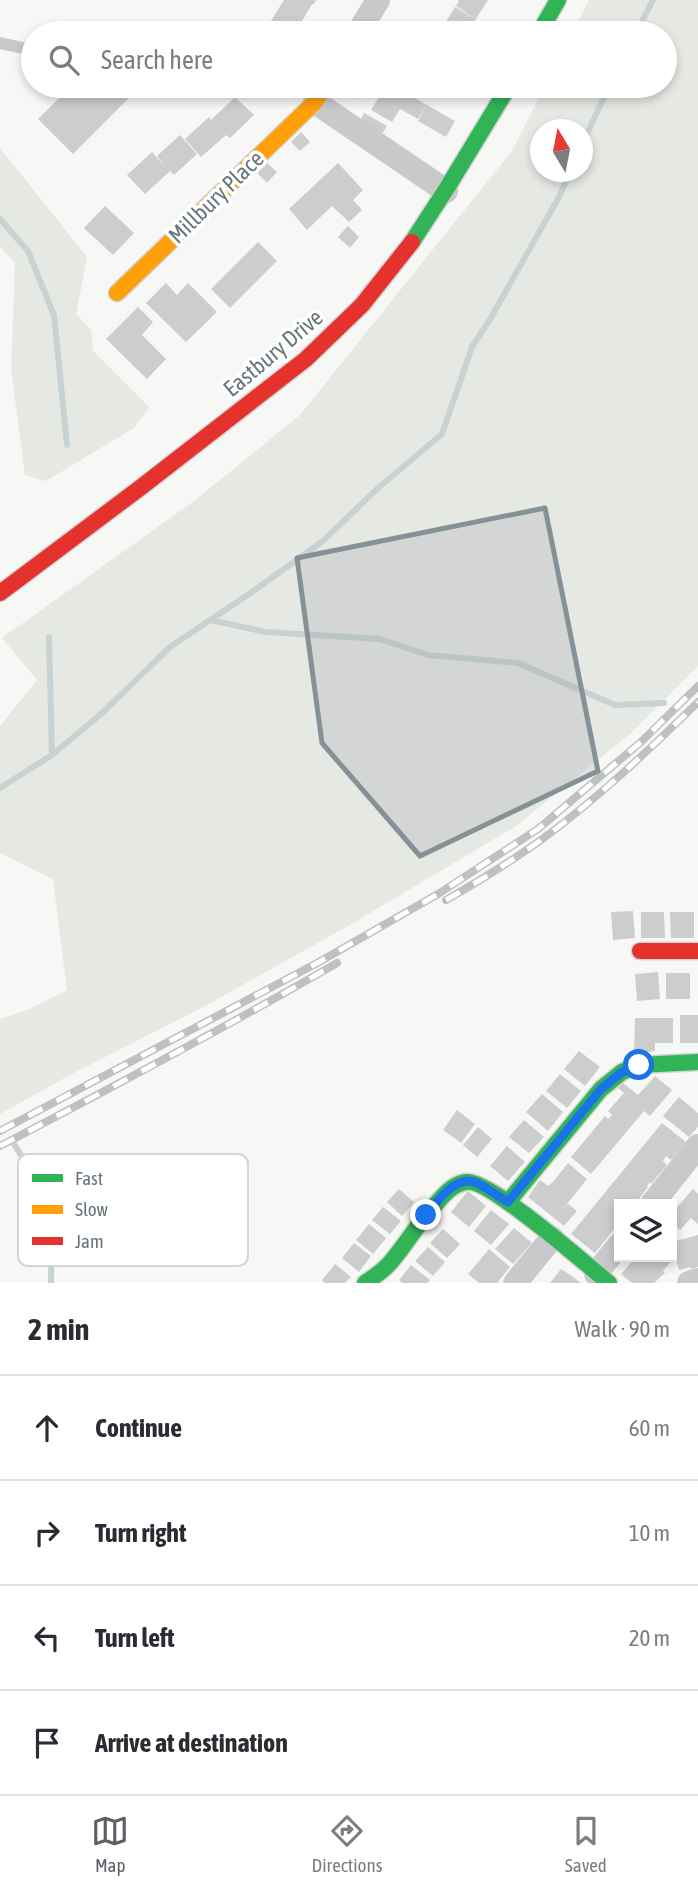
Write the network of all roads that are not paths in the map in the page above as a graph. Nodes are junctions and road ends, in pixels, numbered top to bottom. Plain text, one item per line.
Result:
1 (378, 0) edge
2 (558, 0) edge
3 (365, 21) edge
4 (546, 21) edge
5 (0, 43) edge
6 (21, 48) edge
7 (316, 98) edge
8 (325, 98) edge
9 (502, 98) edge
10 (446, 191) junction
11 (117, 293) dead end
12 (0, 593) edge
13 (640, 951) dead end
14 (698, 951) edge
15 (698, 1062) edge
16 (698, 1146) edge
17 (656, 1199) edge
18 (508, 1202) junction
19 (552, 1238) junction
20 (614, 1255) edge
21 (603, 1278) edge
22 (698, 1280) edge
23 (365, 1283) edge
24 (514, 1283) edge
25 (689, 1283) edge

1 - 3 street
2 - 4 street
5 - 6 lane
7 - 11 street, Millbury Place
8 - 10 street, Millbury Place
9 - 10 street, Eastbury Drive
10 - 12 street, Eastbury Drive
13 - 14 street
15 - 18 street
16 - 17 street
18 - 19 street
18 - 23 street
19 - 21 street
19 - 24 street
20 - 21 street
22 - 25 street

